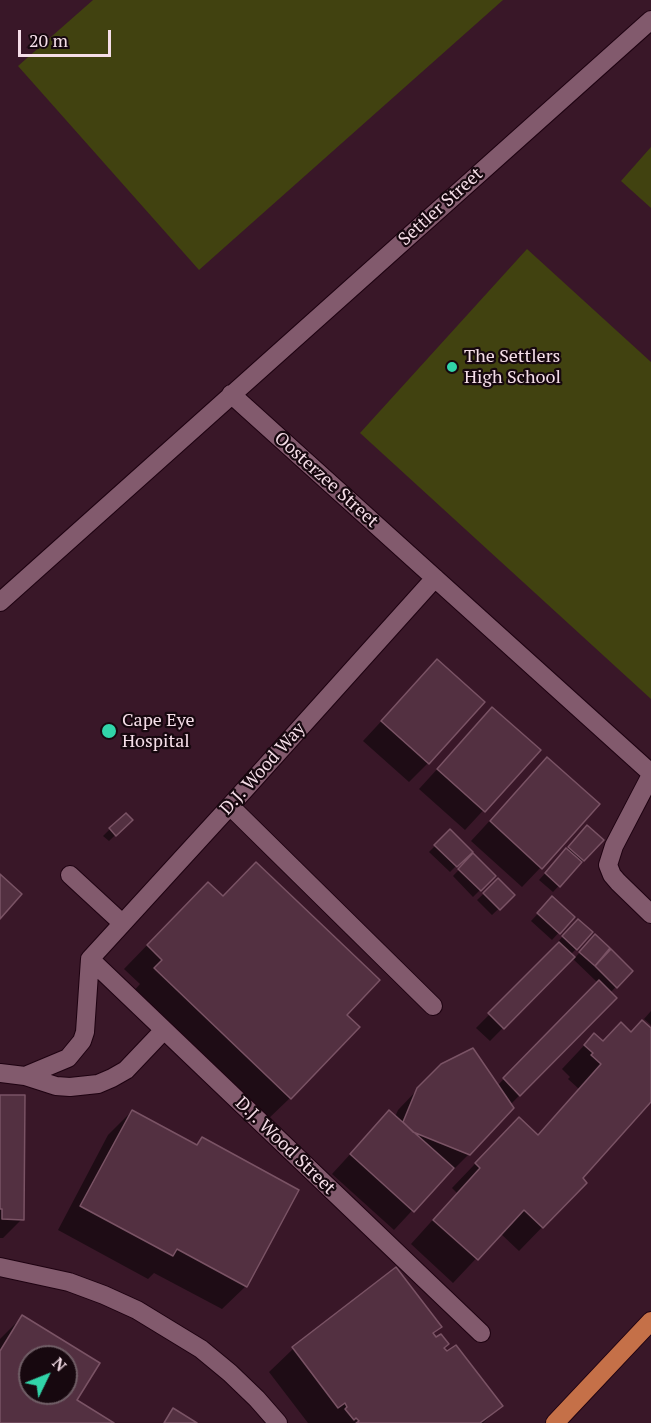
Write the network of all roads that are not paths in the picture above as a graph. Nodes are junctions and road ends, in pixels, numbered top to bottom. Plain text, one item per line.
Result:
1 (651, 20) edge
2 (231, 394) junction
3 (435, 578) junction
4 (0, 602) edge
5 (651, 774) edge
6 (230, 806) junction
7 (70, 875) dead end
8 (651, 914) edge
9 (122, 923) junction
10 (90, 959) junction
11 (433, 1005) dead end
12 (164, 1030) junction
13 (0, 1073) edge
14 (25, 1076) junction
15 (0, 1267) edge
16 (651, 1321) edge
17 (481, 1333) dead end
18 (278, 1423) edge
19 (555, 1423) edge

1 - 2 street, Settler Street
2 - 3 street, Oosterzee Street
2 - 4 street
3 - 5 street, Oosterzee Street
3 - 6 street, D.J. Wood Way
5 - 8 street
6 - 9 street, D.J. Wood Way
6 - 11 street
7 - 9 street
9 - 10 street, D.J. Wood Way
10 - 12 street, D.J. Wood Street
10 - 14 street
12 - 14 street
12 - 17 street, D.J. Wood Street
13 - 14 street
15 - 18 street
16 - 19 main road

